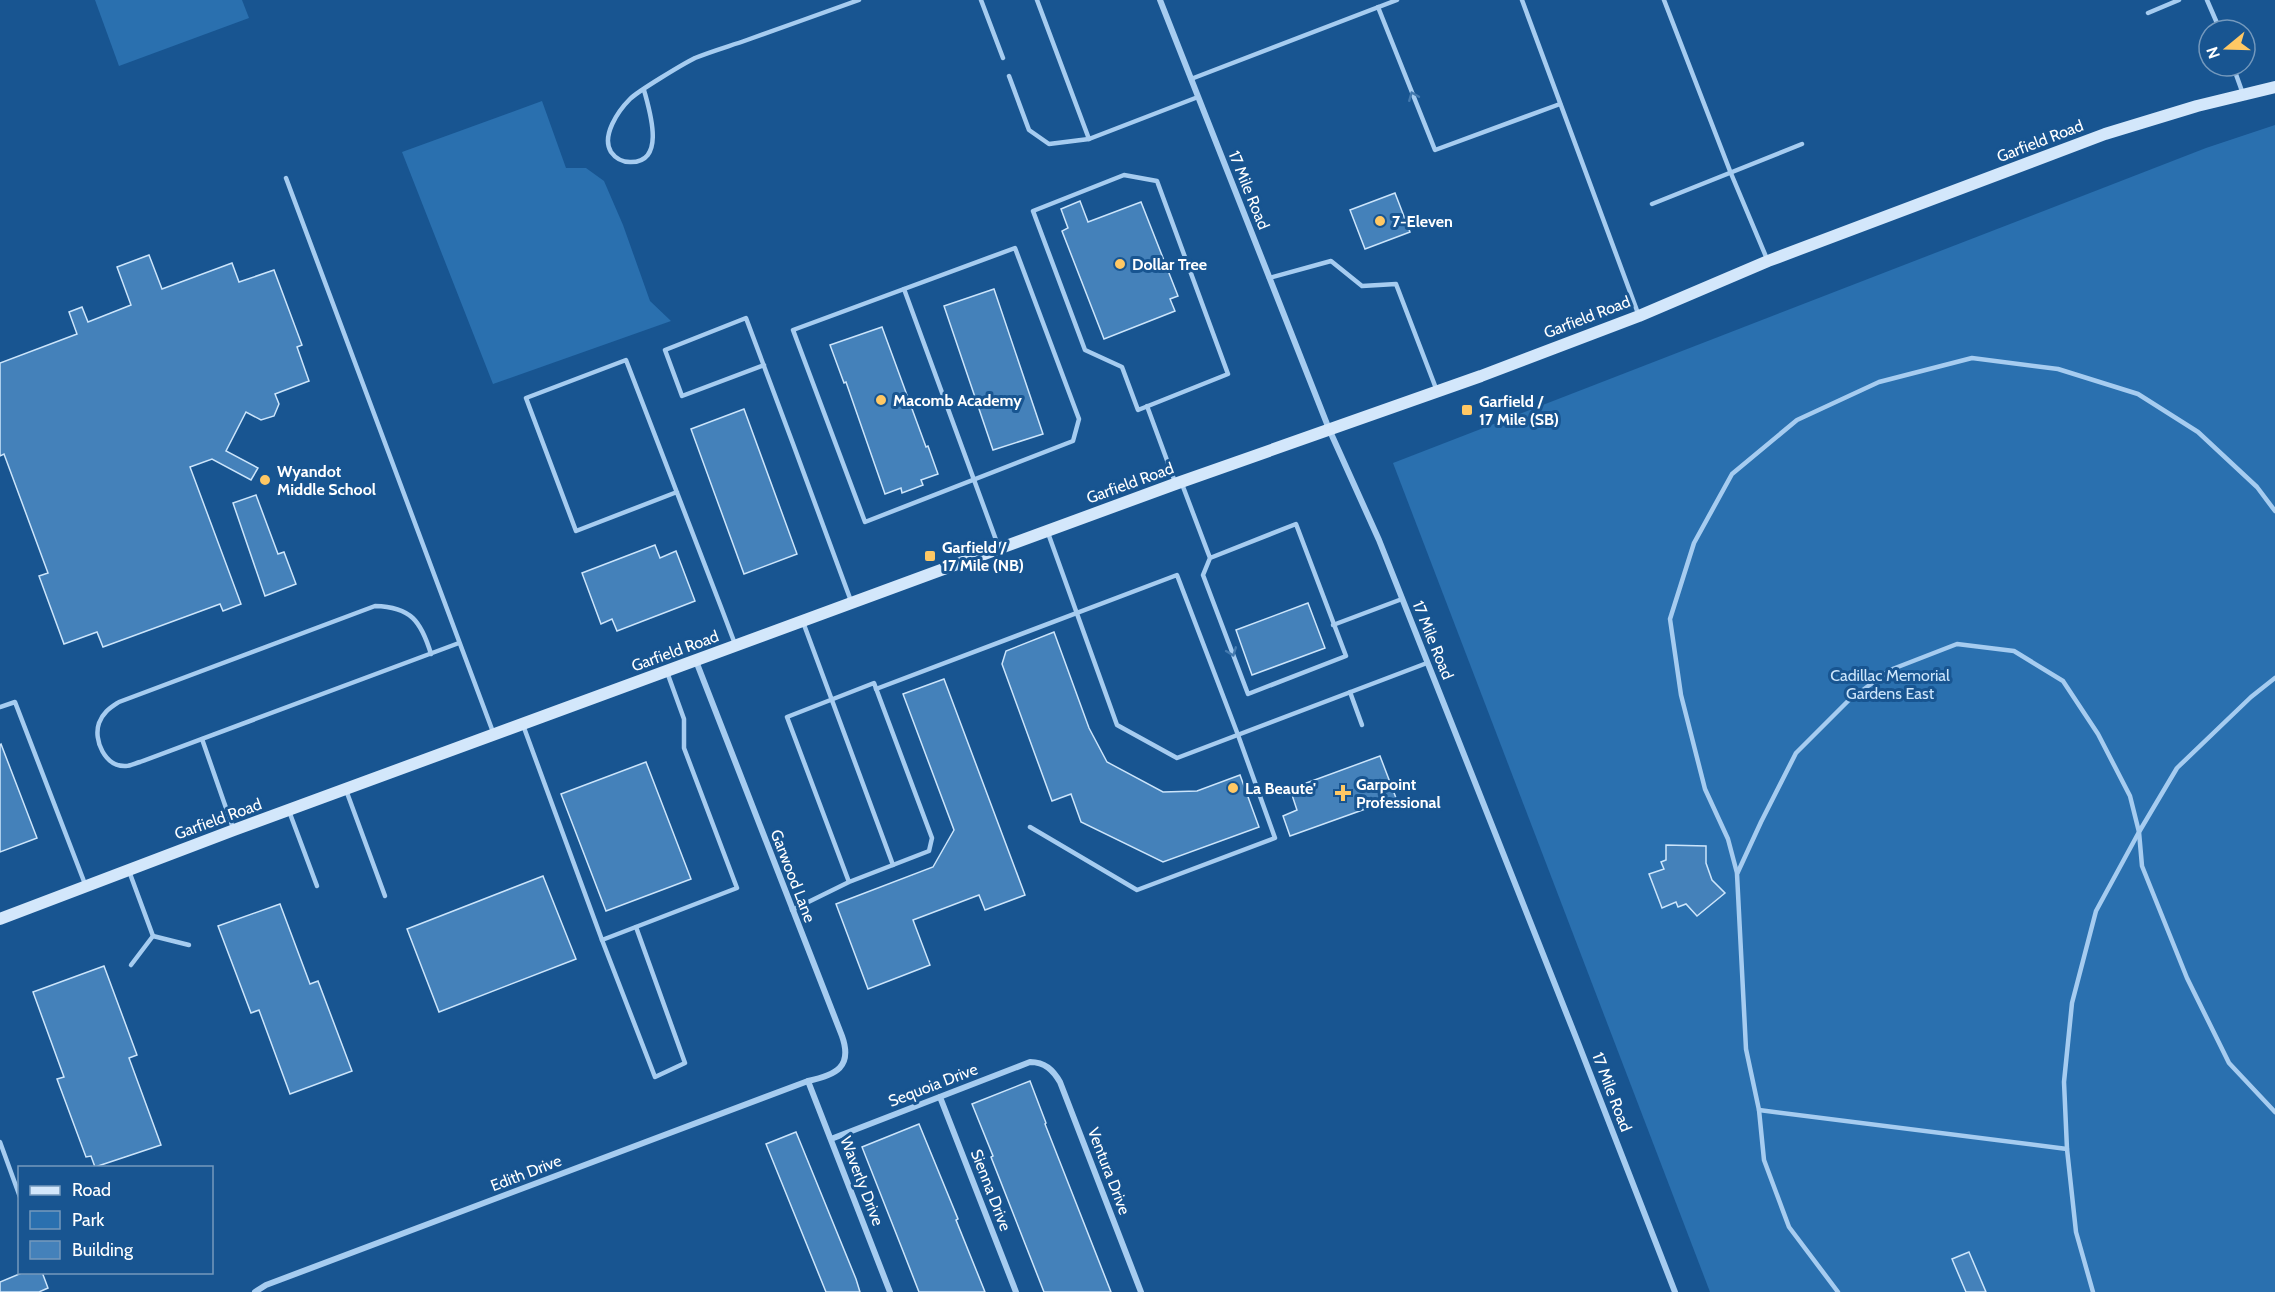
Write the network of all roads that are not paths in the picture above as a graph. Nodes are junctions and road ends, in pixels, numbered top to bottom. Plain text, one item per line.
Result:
1 (859, 0) edge
2 (981, 0) edge
3 (1037, 0) edge
4 (1160, 0) edge
5 (1396, 0) edge
6 (1522, 0) edge
7 (1664, 0) edge
8 (2179, 0) edge
9 (2207, 0) edge
10 (1378, 7) junction
11 (2148, 14) dead end
12 (2215, 18) edge
13 (1003, 58) dead end
14 (1009, 76) dead end
15 (2237, 78) edge
16 (1191, 79) junction
17 (2275, 87) edge
18 (644, 90) junction
19 (2243, 94) junction
20 (1198, 97) junction
21 (1560, 104) junction
22 (1089, 139) junction
23 (1802, 144) dead end
24 (1730, 171) junction
25 (286, 178) dead end
26 (1652, 204) dead end
27 (1768, 261) junction
28 (1269, 278) junction
29 (904, 289) junction
30 (1639, 315) junction
31 (764, 365) junction
32 (1437, 391) junction
33 (1147, 406) junction
34 (1329, 429) junction
35 (974, 480) junction
36 (1178, 483) junction
37 (677, 492) junction
38 (2275, 511) edge
39 (1047, 531) junction
40 (999, 548) junction
41 (1210, 558) junction
42 (1402, 599) junction
43 (852, 604) junction
44 (1076, 613) junction
45 (803, 622) junction
46 (1333, 625) junction
47 (459, 643) junction
48 (736, 646) junction
49 (431, 654) junction
50 (696, 662) junction
51 (1427, 663) junction
52 (667, 672) junction
53 (2275, 678) edge
54 (876, 688) junction
55 (1350, 692) junction
56 (831, 700) junction
57 (0, 707) edge
58 (523, 725) junction
59 (1362, 725) dead end
60 (1238, 735) junction
61 (494, 736) junction
62 (202, 739) junction
63 (346, 790) junction
64 (289, 811) junction
65 (1030, 827) dead end
66 (234, 830) junction
67 (2139, 832) junction
68 (893, 865) junction
69 (129, 870) junction
70 (1737, 874) junction
71 (849, 882) junction
72 (317, 886) dead end
73 (86, 887) junction
74 (385, 896) dead end
75 (792, 910) junction
76 (0, 919) edge
77 (636, 927) junction
78 (153, 936) junction
79 (602, 940) junction
80 (189, 945) dead end
81 (131, 965) dead end
82 (1045, 1064) joint
83 (808, 1081) junction
84 (940, 1097) junction
85 (1759, 1110) junction
86 (2275, 1112) edge
87 (831, 1139) junction
88 (0, 1142) edge
89 (2067, 1149) junction
90 (18, 1192) edge
91 (255, 1292) edge
92 (890, 1292) edge
93 (1016, 1292) edge
94 (1141, 1292) edge
95 (1674, 1292) edge
96 (1838, 1292) edge
97 (2093, 1292) edge

1 - 18 lane
2 - 13 lane
3 - 22 lane
4 - 16 street, 17 Mile Road
5 - 10 lane
6 - 21 lane
7 - 24 lane
8 - 11 lane
9 - 12 lane
10 - 16 lane
21 -> 10 lane
14 - 22 lane
15 - 19 lane
16 - 20 street, 17 Mile Road
17 - 19 main road, Garfield Road
18 - 18 lane
19 - 27 main road, Garfield Road
20 - 22 lane
20 - 28 street, 17 Mile Road
21 - 30 lane
23 - 24 lane
24 - 26 lane
24 - 27 lane
25 - 47 lane
27 - 30 main road, Garfield Road
28 - 32 lane
28 - 34 street, 17 Mile Road
29 - 35 lane
29 - 35 lane
29 - 35 lane
30 - 32 main road, Garfield Road
31 - 31 lane
31 - 43 lane
32 - 34 main road, Garfield Road
33 - 33 lane
33 - 36 lane
34 - 36 main road, Garfield Road
34 - 42 street, 17 Mile Road
35 - 40 lane
36 - 39 main road, Garfield Road
36 - 41 lane
37 - 37 lane
37 - 48 lane
38 - 70 lane
39 - 40 main road, Garfield Road
39 - 44 lane
40 - 43 main road, Garfield Road
41 - 46 lane
41 -> 46 lane
42 - 46 lane
42 - 51 street, 17 Mile Road
43 - 45 main road, Garfield Road
44 - 54 lane
44 - 60 lane
44 - 60 lane
45 - 48 main road, Garfield Road
45 - 56 lane
47 - 49 lane
47 - 61 lane
48 - 50 main road, Garfield Road
49 - 62 lane
49 - 62 lane
50 - 52 main road, Garfield Road
50 - 75 street, Garwood Lane
51 - 55 lane
51 - 95 street, 17 Mile Road
52 - 58 main road, Garfield Road
52 - 77 lane
53 - 67 lane
54 - 56 lane
54 - 68 lane
55 - 59 lane
55 - 60 lane
56 - 68 lane
56 - 71 lane
57 - 73 lane
58 - 61 main road, Garfield Road
58 - 79 lane
60 - 65 lane
61 - 63 main road, Garfield Road
62 - 66 lane
63 - 64 main road, Garfield Road
63 - 74 lane
64 - 66 main road, Garfield Road
64 - 72 lane
66 - 69 main road, Garfield Road
67 - 70 lane
67 - 86 lane
67 - 89 lane
68 - 71 lane
69 - 73 main road, Garfield Road
69 - 78 lane
70 - 85 lane
71 - 75 lane
73 - 76 main road, Garfield Road
75 - 83 street, Garwood Lane
77 - 79 lane
77 - 79 lane
78 - 80 lane
78 - 81 lane
82 - 84 street, Sequoia Drive
82 - 94 street, Ventura Drive
83 - 87 street, Waverly Drive
83 - 91 street, Edith Drive
84 - 87 street, Sequoia Drive
84 - 93 street, Sienna Drive
85 - 89 lane
85 - 96 lane
87 - 92 street, Waverly Drive
88 - 90 lane
89 - 97 lane

